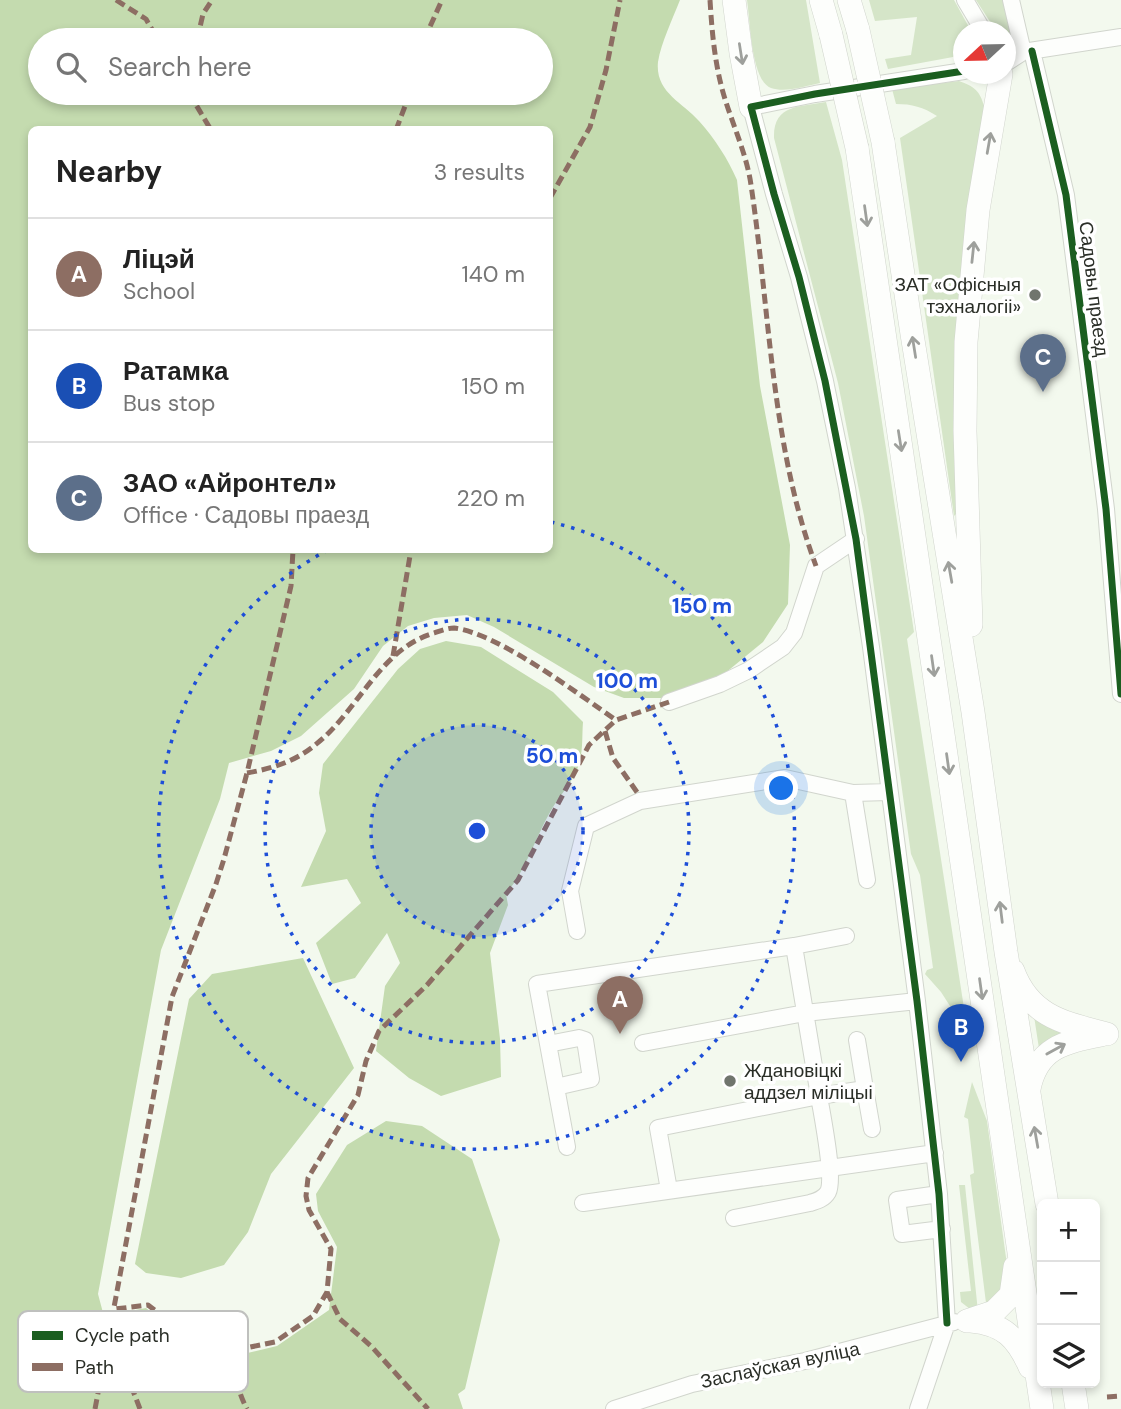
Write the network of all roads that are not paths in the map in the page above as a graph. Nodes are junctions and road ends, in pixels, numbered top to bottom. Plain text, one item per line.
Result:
1 (734, 0) edge
2 (821, 0) edge
3 (849, 0) edge
4 (965, 0) edge
5 (1011, 0) edge
6 (977, 21) edge
7 (1121, 37) edge
8 (1027, 52) junction
9 (1016, 58) edge
10 (953, 73) edge
11 (999, 84) edge
12 (751, 107) junction
13 (856, 539) junction
14 (1121, 694) edge
15 (670, 702) dead end
16 (973, 712) junction
17 (889, 792) junction
18 (853, 793) junction
19 (867, 880) dead end
20 (577, 931) dead end
21 (846, 936) dead end
22 (794, 946) junction
23 (1006, 952) junction
24 (918, 1001) junction
25 (805, 1013) junction
26 (1114, 1034) edge
27 (857, 1040) dead end
28 (643, 1043) dead end
29 (548, 1044) junction
30 (556, 1087) junction
31 (865, 1089) junction
32 (1028, 1093) junction
33 (819, 1096) junction
34 (872, 1129) dead end
35 (567, 1147) dead end
36 (935, 1153) junction
37 (830, 1167) junction
38 (669, 1190) junction
39 (939, 1194) junction
40 (1046, 1199) edge
41 (583, 1203) dead end
42 (734, 1218) dead end
43 (942, 1229) junction
44 (1017, 1236) junction
45 (957, 1322) junction
46 (1074, 1388) edge
47 (1041, 1398) edge
48 (614, 1409) edge
49 (918, 1409) edge
50 (1077, 1409) edge

1 -> 12 highway
2 -> 44 highway, bridge
16 -> 3 highway, bridge
4 - 6 street
5 - 8 street, Садовы праезд
7 - 8 street
8 - 9 street
8 - 14 street, Садовы праезд
10 - 12 street
16 -> 11 highway
12 - 13 street
13 - 15 street
13 - 17 street
23 -> 16 highway
17 - 18 street
17 - 24 street
18 - 19 street
18 - 20 street
21 - 22 street
22 - 25 street
22 - 29 street
23 - 26 highway
23 - 32 highway
24 - 25 street
24 - 36 street
25 - 28 street
25 - 33 street
32 -> 26 highway
27 - 31 street
29 - 30 street
29 - 30 street
30 - 35 street
31 - 33 street
31 - 34 street
40 -> 32 highway
33 - 37 street
33 - 38 street
36 - 37 street
36 - 39 street
37 - 38 street
37 - 42 street
38 - 41 street
39 - 43 street
39 - 43 street
43 - 45 street
44 - 45 highway
44 - 47 highway
45 - 47 highway
45 - 48 street, Заслаўская вуліца
45 - 49 street
46 - 50 highway

